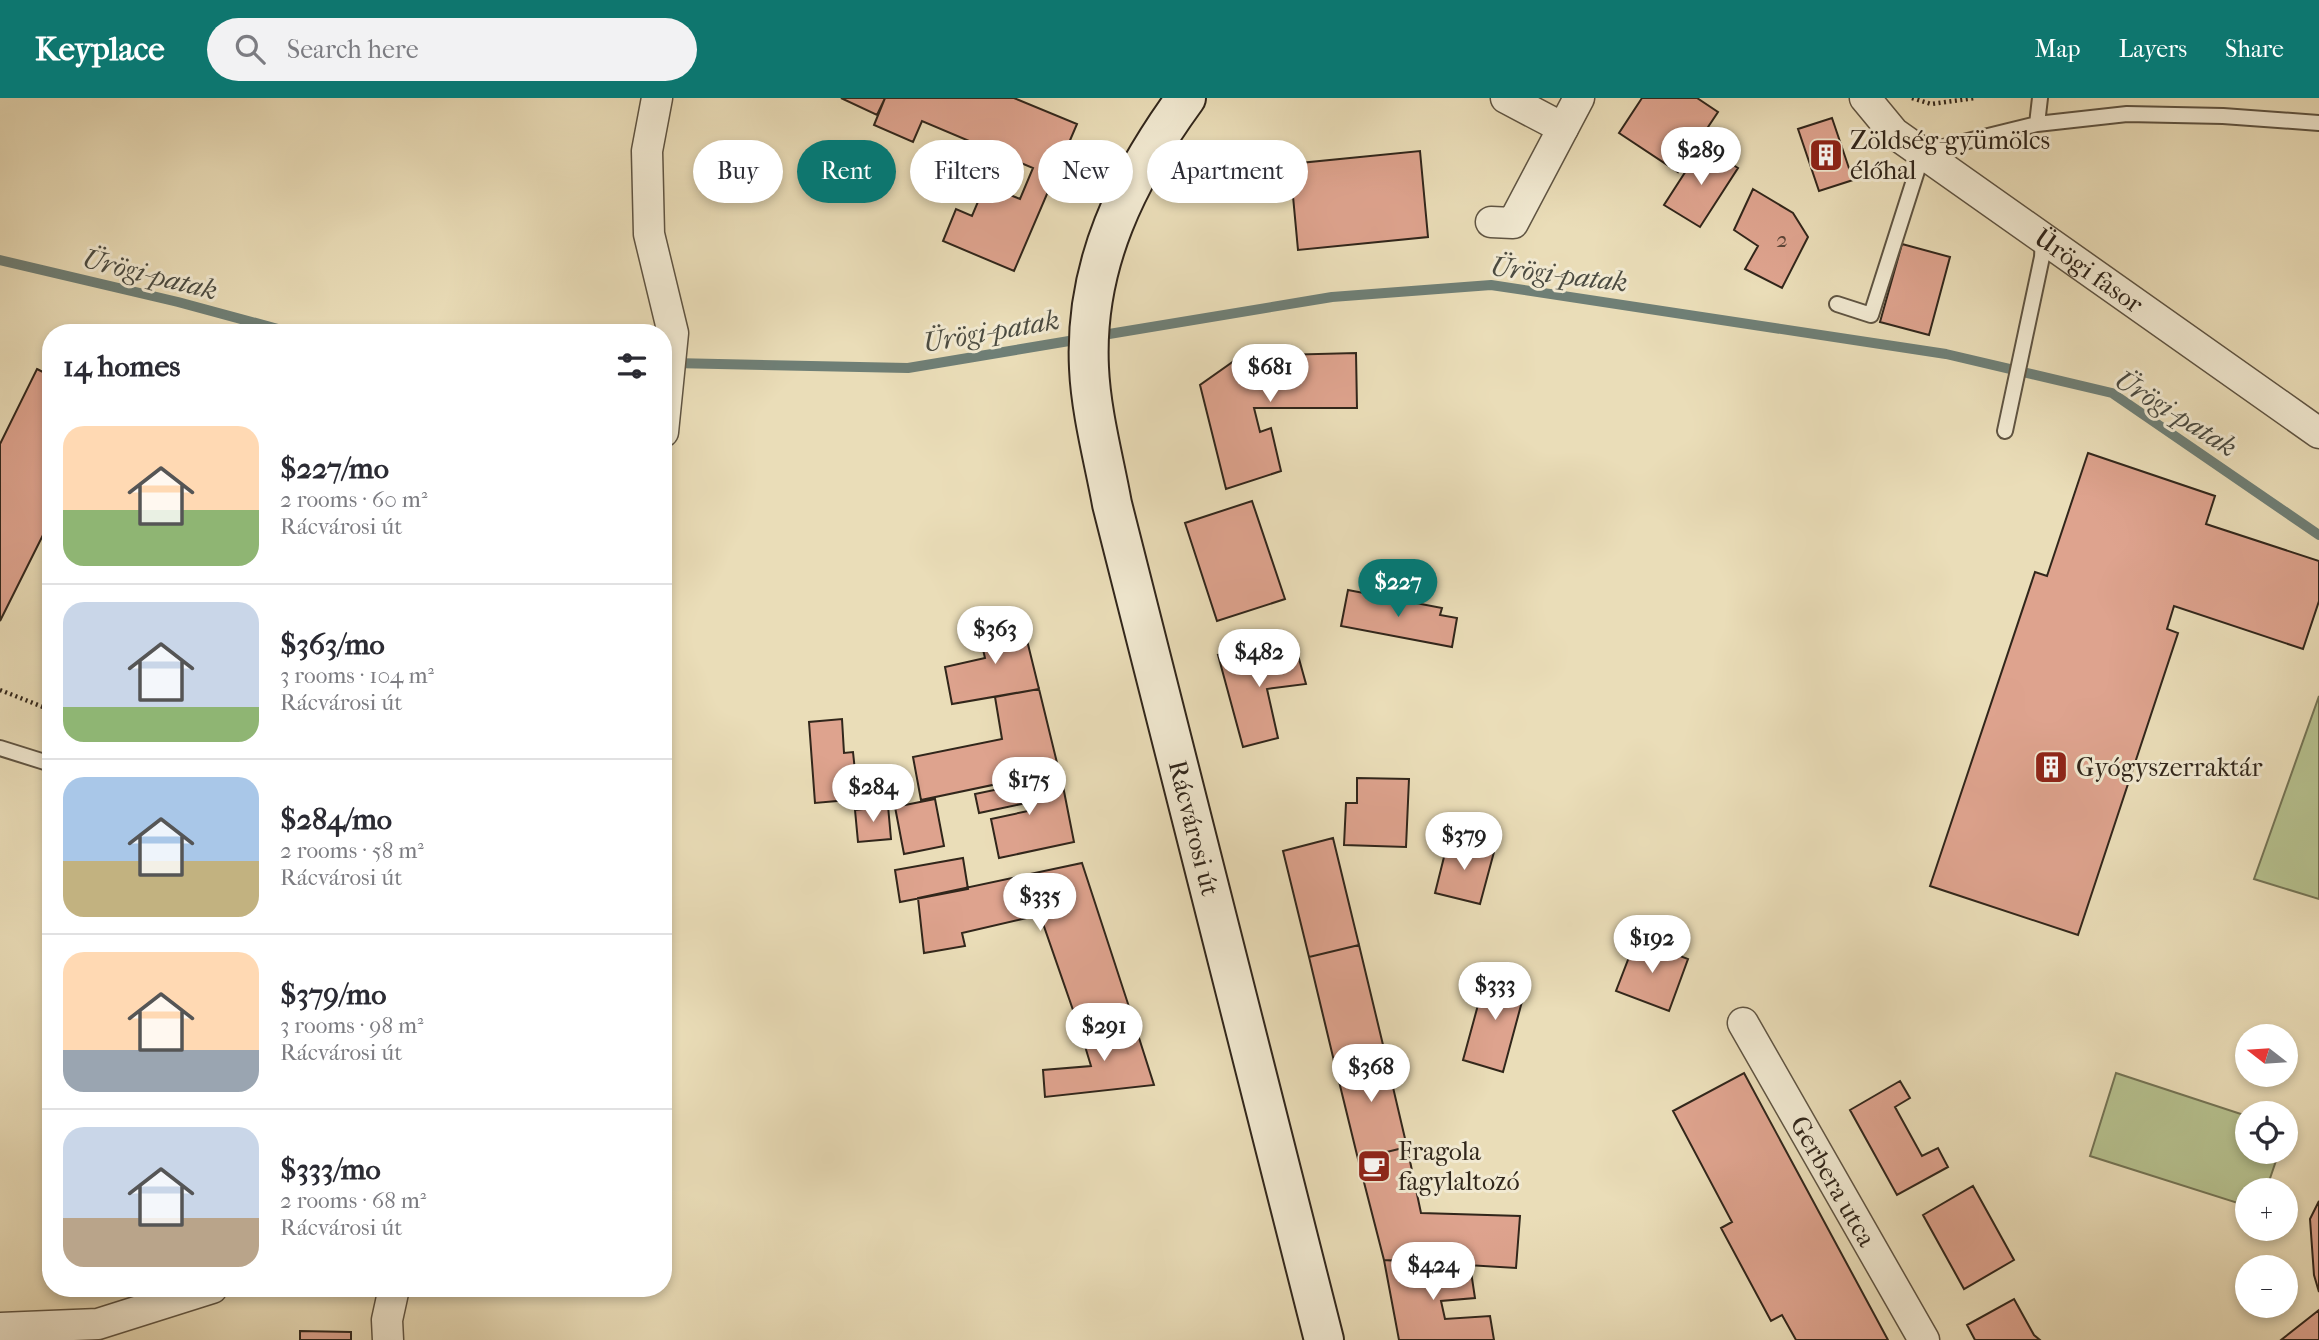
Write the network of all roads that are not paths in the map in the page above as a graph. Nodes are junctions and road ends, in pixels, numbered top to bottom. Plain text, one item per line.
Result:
1 (657, 98) edge
2 (1186, 98) edge
3 (1506, 98) edge
4 (1579, 98) edge
5 (1865, 98) edge
6 (2040, 98) edge
7 (2319, 123) edge
8 (2037, 124) junction
9 (1563, 128) junction
10 (1923, 152) junction
11 (1491, 222) dead end
12 (2043, 237) junction
13 (1837, 304) dead end
14 (671, 324) edge
15 (2004, 430) dead end
16 (2319, 433) edge
17 (0, 748) edge
18 (42, 761) edge
19 (1744, 1023) dead end
20 (184, 1297) edge
21 (392, 1297) edge
22 (0, 1328) edge
23 (388, 1340) edge
24 (1324, 1340) edge
25 (1923, 1340) edge

1 - 14 street
2 - 24 street, Rácvárosi út
3 - 9 street
4 - 9 street
5 - 10 street, Ürögi fasor
6 - 8 lane
7 - 8 lane
8 - 10 lane
9 - 11 street
10 - 12 street, Ürögi fasor
10 - 13 lane
12 - 15 lane
12 - 16 street, Ürögi fasor
17 - 18 lane
19 - 25 street, Gerbera utca
20 - 22 street
21 - 23 street

